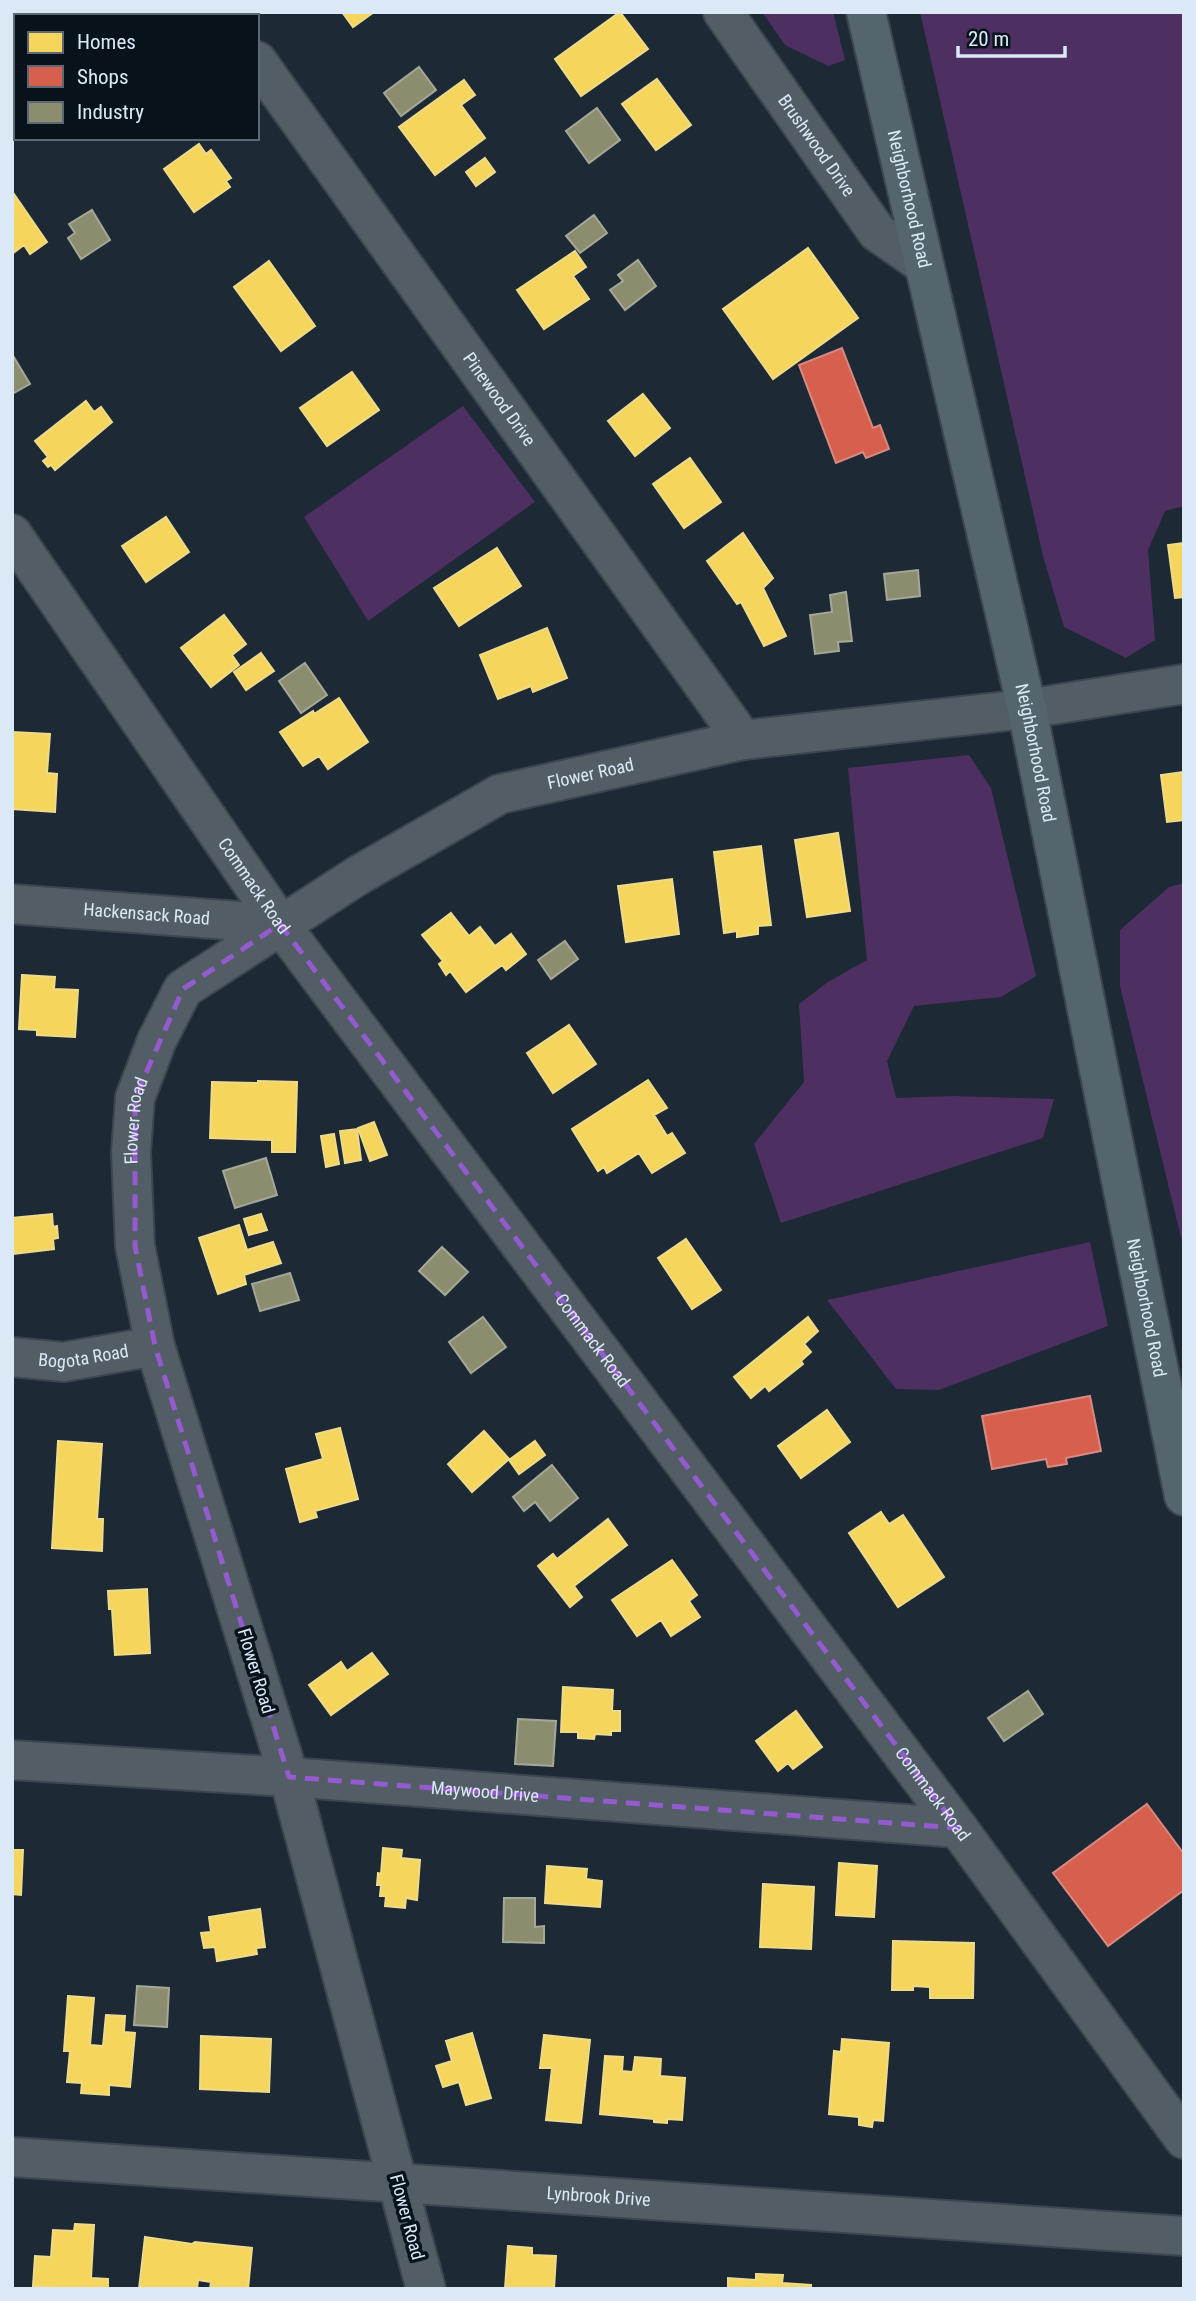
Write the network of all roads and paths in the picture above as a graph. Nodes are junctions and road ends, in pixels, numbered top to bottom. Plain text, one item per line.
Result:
1 (723, 12) edge
2 (866, 12) edge
3 (259, 64) edge
4 (923, 264) junction
5 (12, 534) edge
6 (1184, 684) edge
7 (1027, 709) junction
8 (743, 740) junction
9 (12, 904) edge
10 (280, 924) junction
11 (155, 1346) junction
12 (12, 1357) edge
13 (1184, 1496) edge
14 (12, 1760) edge
15 (289, 1777) junction
16 (958, 1828) junction
17 (1184, 2139) edge
18 (12, 2157) edge
19 (397, 2183) junction
20 (1184, 2236) edge
21 (426, 2289) edge

1 - 4 street, Brushwood Drive
2 - 4 main road, Neighborhood Road
3 - 8 street, Pinewood Drive
4 - 7 main road, Neighborhood Road
5 - 10 street, Commack Road
6 - 7 street, Flower Road
7 - 8 street, Flower Road
7 - 13 main road, Neighborhood Road
8 - 10 street, Flower Road
9 - 10 street, Hackensack Road
10 - 11 street, Flower Road
10 - 16 street, Commack Road
11 - 12 street, Bogota Road
11 - 15 street, Flower Road
14 - 15 street, Maywood Drive
15 - 16 street, Maywood Drive
15 - 19 street, Flower Road
16 - 17 street, Commack Road
18 - 19 street, Lynbrook Drive
19 - 20 street, Lynbrook Drive
19 - 21 street, Flower Road

